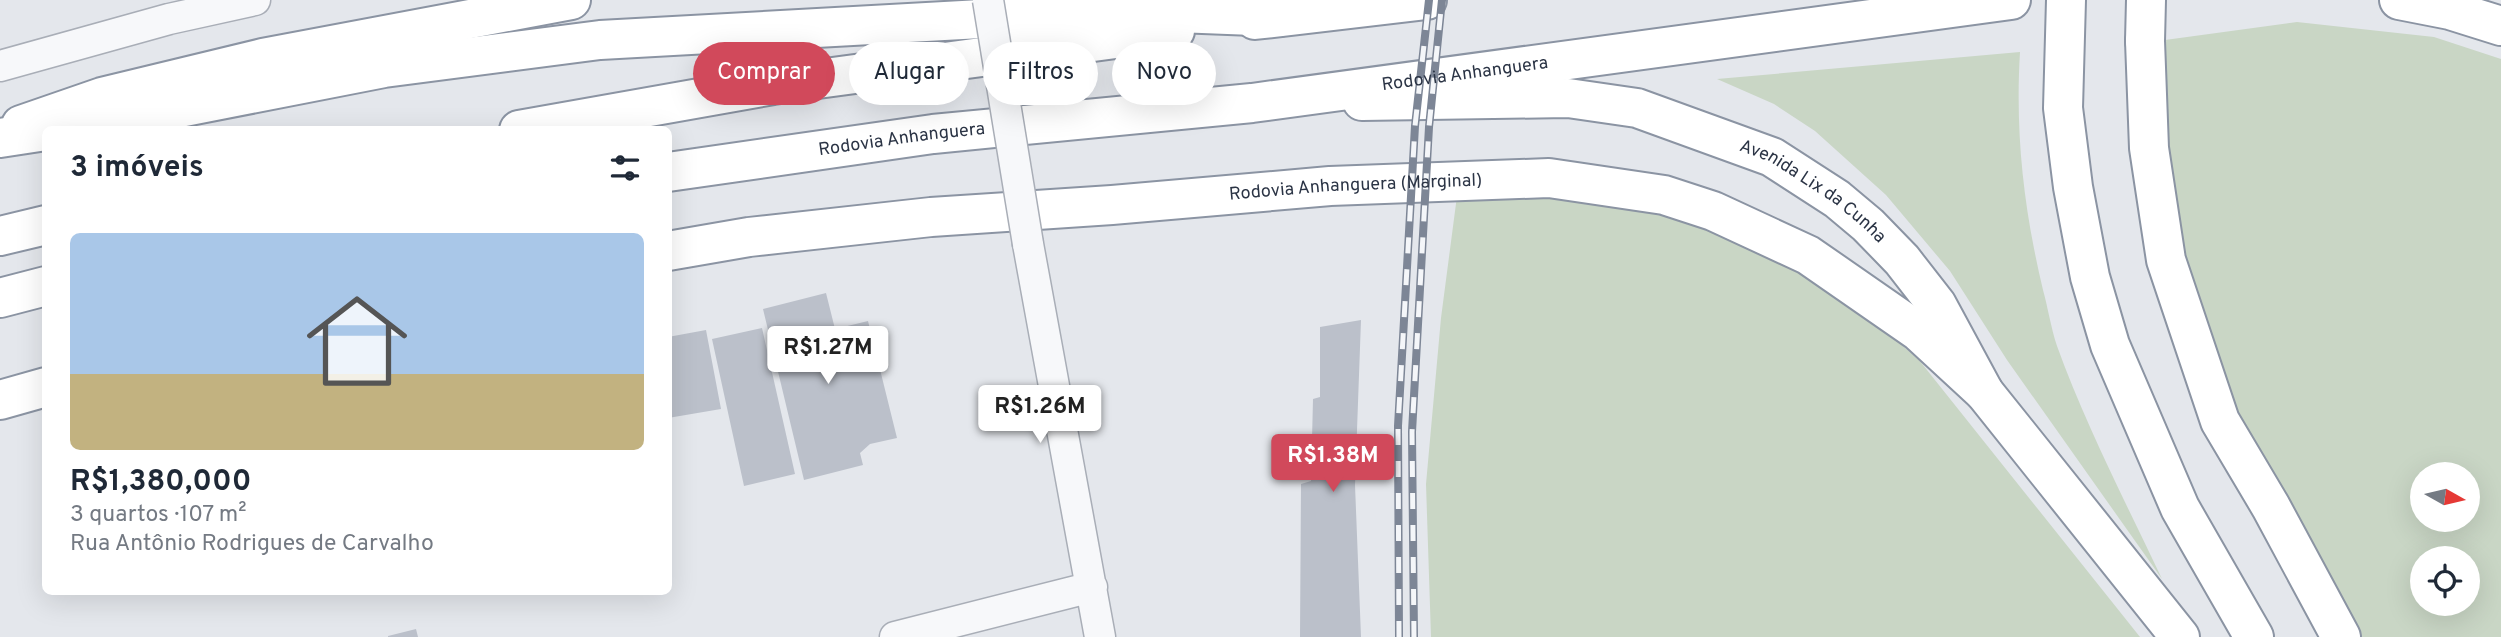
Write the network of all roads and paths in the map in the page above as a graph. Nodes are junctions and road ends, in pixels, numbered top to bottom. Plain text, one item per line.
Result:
1 (255, 0) edge
2 (571, 0) edge
3 (988, 0) edge
4 (1427, 0) edge
5 (2011, 0) edge
6 (2066, 0) edge
7 (2146, 0) edge
8 (2399, 0) edge
9 (167, 9) edge
10 (1279, 17) junction
11 (2501, 26) edge
12 (0, 66) edge
13 (1252, 103) junction
14 (80, 126) edge
15 (542, 126) edge
16 (0, 132) edge
17 (42, 132) edge
18 (0, 138) edge
19 (672, 171) edge
20 (42, 226) edge
21 (0, 236) edge
22 (672, 250) edge
23 (42, 287) edge
24 (0, 300) edge
25 (42, 388) edge
26 (1984, 392) junction
27 (0, 403) edge
28 (1092, 587) junction
29 (895, 637) edge
30 (1100, 637) edge
31 (2180, 637) edge
32 (2254, 637) edge
33 (2341, 637) edge

1 - 9 street
2 - 16 highway
3 - 28 street, bridge
4 - 10 highway
5 - 13 highway, Rodovia Anhanguera
6 - 32 highway
7 - 33 highway
8 - 11 highway
9 - 12 street
10 - 14 highway
10 - 15 highway
13 - 19 highway, Rodovia Anhanguera
13 - 26 highway, Avenida Lix da Cunha
17 - 18 highway
20 - 21 highway
22 - 26 highway, Rodovia Anhanguera (Marginal)
23 - 24 highway
25 - 27 highway
26 - 31 highway, Avenida Lix da Cunha
28 - 29 street
28 - 30 street

